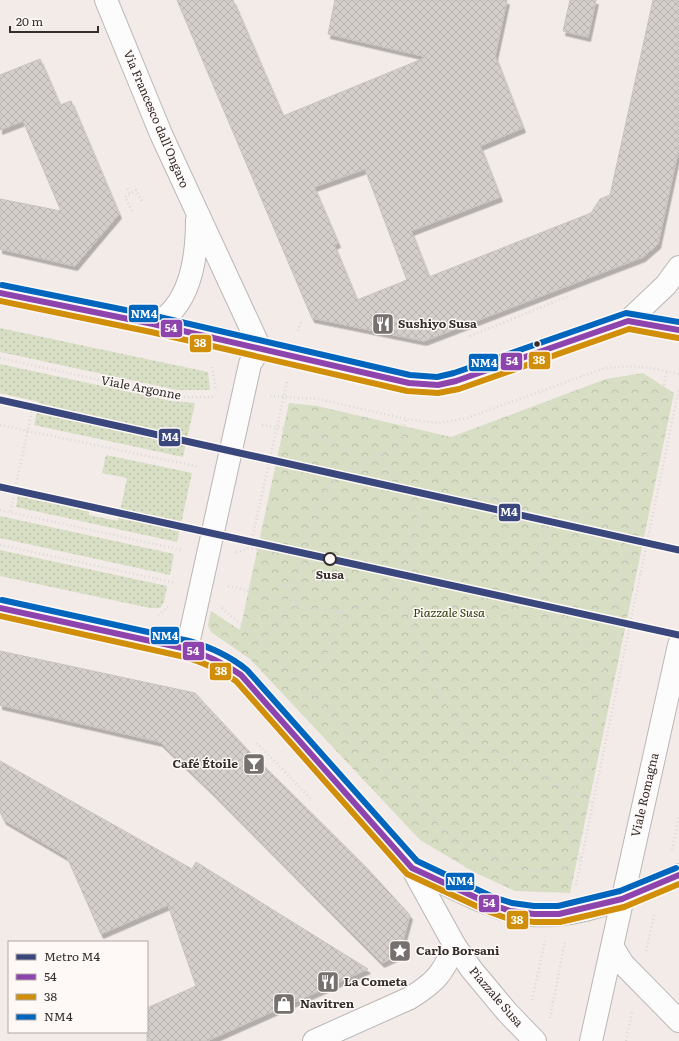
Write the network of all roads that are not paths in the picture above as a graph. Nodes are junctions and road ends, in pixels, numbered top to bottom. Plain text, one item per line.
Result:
1 (106, 0) edge
2 (197, 215) junction
3 (679, 267) edge
4 (0, 293) edge
5 (628, 321) junction
6 (154, 324) junction
7 (679, 330) edge
8 (260, 348) junction
9 (0, 608) edge
10 (679, 645) edge
11 (187, 649) junction
12 (412, 868) junction
13 (670, 878) edge
14 (622, 899) junction
15 (455, 946) junction
16 (612, 946) junction
17 (679, 1021) edge
18 (314, 1041) edge
19 (535, 1041) edge
20 (591, 1041) edge

1 - 2 street, Via Francesco dall'Ongaro
2 - 6 street, Via Francesco dall'Ongaro
2 - 8 street, Via Francesco dall'Ongaro
3 - 5 street
4 - 6 street
5 - 7 street
5 - 8 street
6 - 8 street
8 - 11 street
9 - 11 street
10 - 14 street, Viale Romagna
11 - 12 street, Piazzale Susa
12 - 14 street, Piazzale Susa
12 - 15 street, Piazzale Susa
13 - 14 street, Piazzale Susa
14 - 16 street, Viale Romagna
15 - 18 street
15 - 19 street, Piazzale Susa
16 - 17 street
16 - 20 street, Viale Romagna

